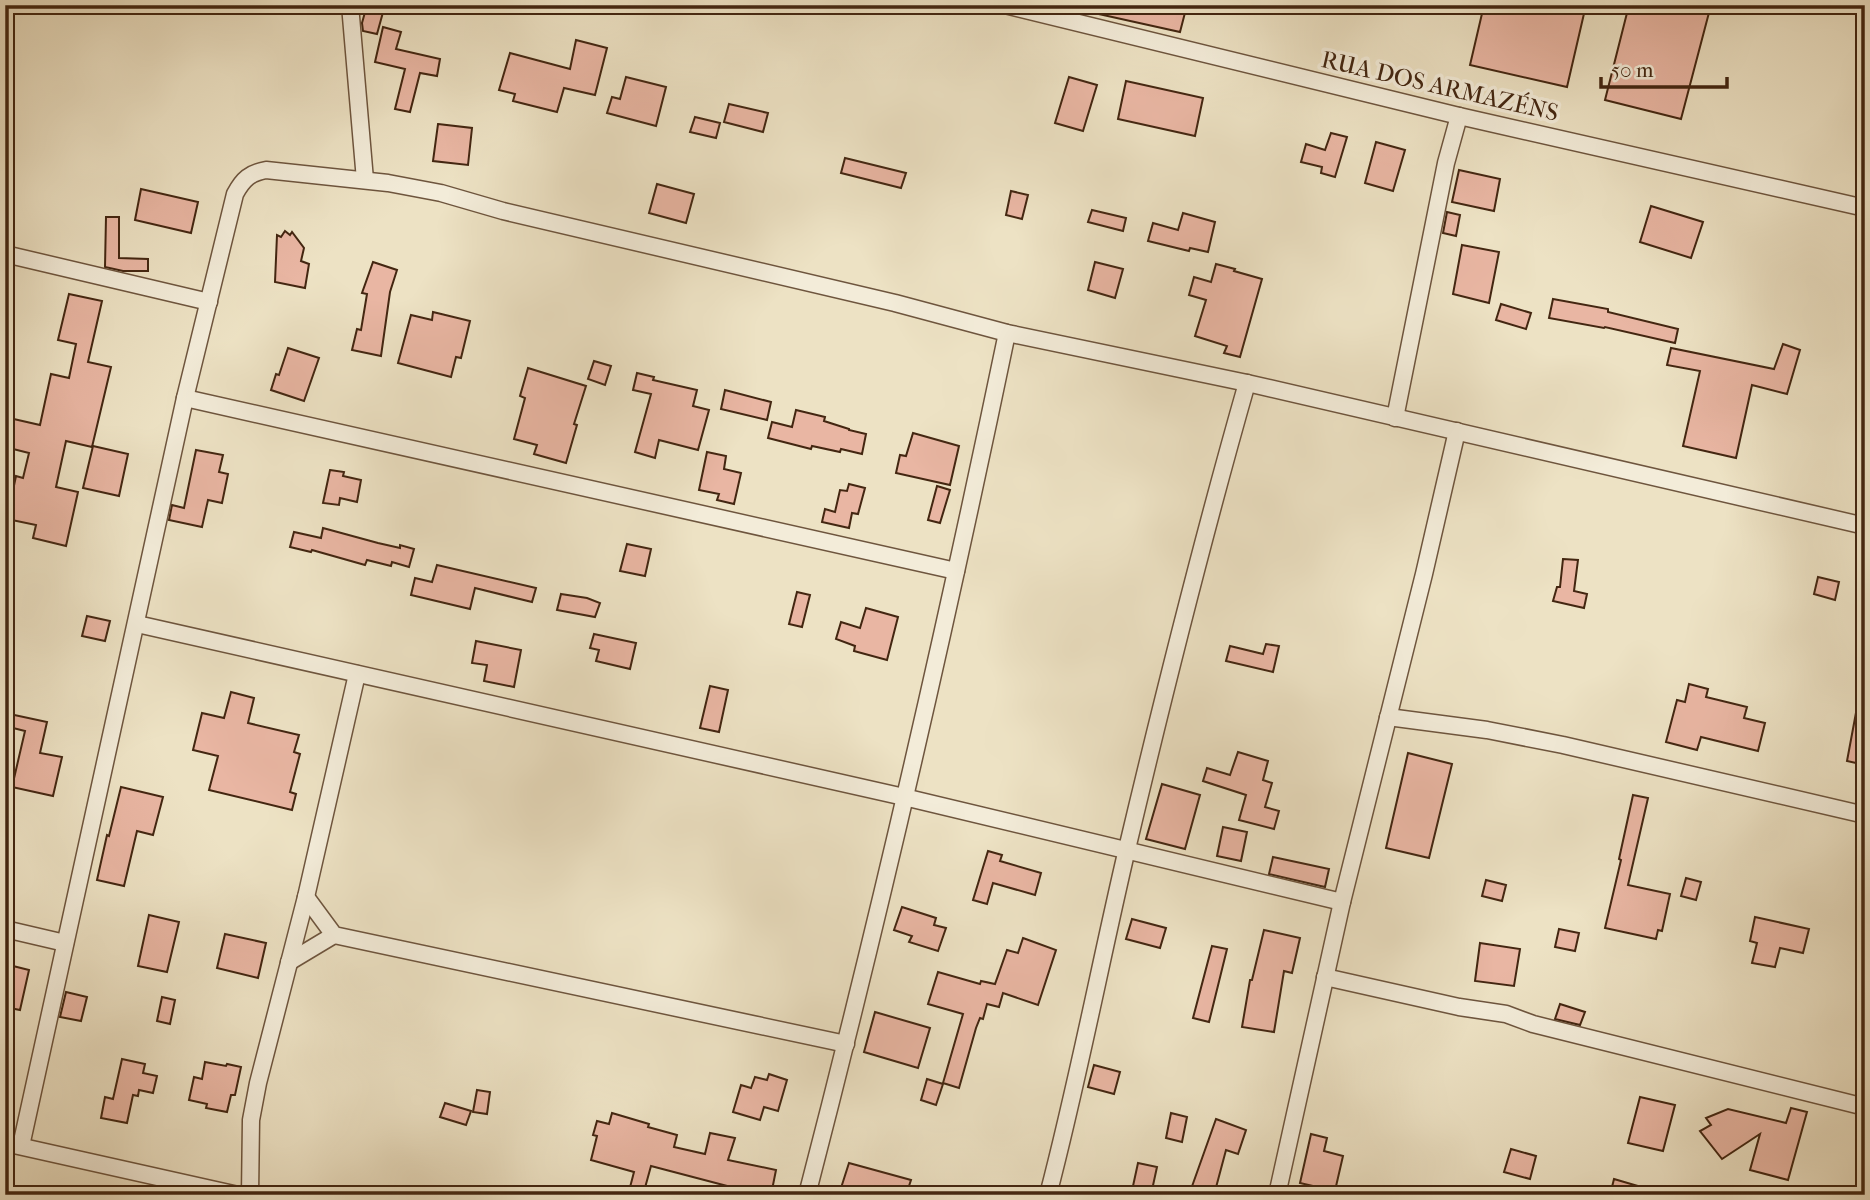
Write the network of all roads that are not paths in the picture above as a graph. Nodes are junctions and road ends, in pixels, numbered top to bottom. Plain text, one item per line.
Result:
1 (350, 5) edge
2 (1005, 5) edge
3 (1459, 116) junction
4 (365, 180) junction
5 (1865, 208) edge
6 (5, 254) edge
7 (209, 302) junction
8 (1007, 333) junction
9 (1247, 383) junction
10 (186, 398) junction
11 (1395, 418) junction
12 (1457, 431) junction
13 (1865, 526) edge
14 (956, 571) junction
15 (136, 624) junction
16 (358, 674) junction
17 (1388, 717) junction
18 (904, 797) junction
19 (1865, 815) edge
20 (1127, 850) junction
21 (306, 897) junction
22 (1342, 902) junction
23 (5, 929) edge
24 (334, 935) junction
25 (65, 943) junction
26 (289, 962) junction
27 (1325, 977) junction
28 (846, 1044) junction
29 (1865, 1107) edge
30 (13, 1144) edge
31 (238, 1195) edge
32 (250, 1195) edge
33 (807, 1195) edge
34 (1048, 1195) edge
35 (1277, 1195) edge

1 - 4 street
2 - 3 street, RUA DOS ARMAZÉNS
3 - 5 street, RUA DOS ARMAZÉNS
3 - 11 street
4 - 7 street
4 - 8 street
6 - 7 street
7 - 10 street
8 - 9 street
8 - 14 street
9 - 11 street
9 - 20 street
10 - 14 street
10 - 15 street
11 - 12 street
12 - 13 street
12 - 17 street
14 - 18 street
15 - 16 street
15 - 25 street
16 - 18 street
16 - 21 street
17 - 19 street
17 - 22 street
18 - 20 street
18 - 28 street
20 - 22 street
20 - 34 street
21 - 24 street
21 - 26 street
22 - 27 street
23 - 25 street
24 - 26 street
24 - 28 street
25 - 30 street
26 - 32 street
27 - 29 street
27 - 35 street
28 - 33 street
30 - 31 street

